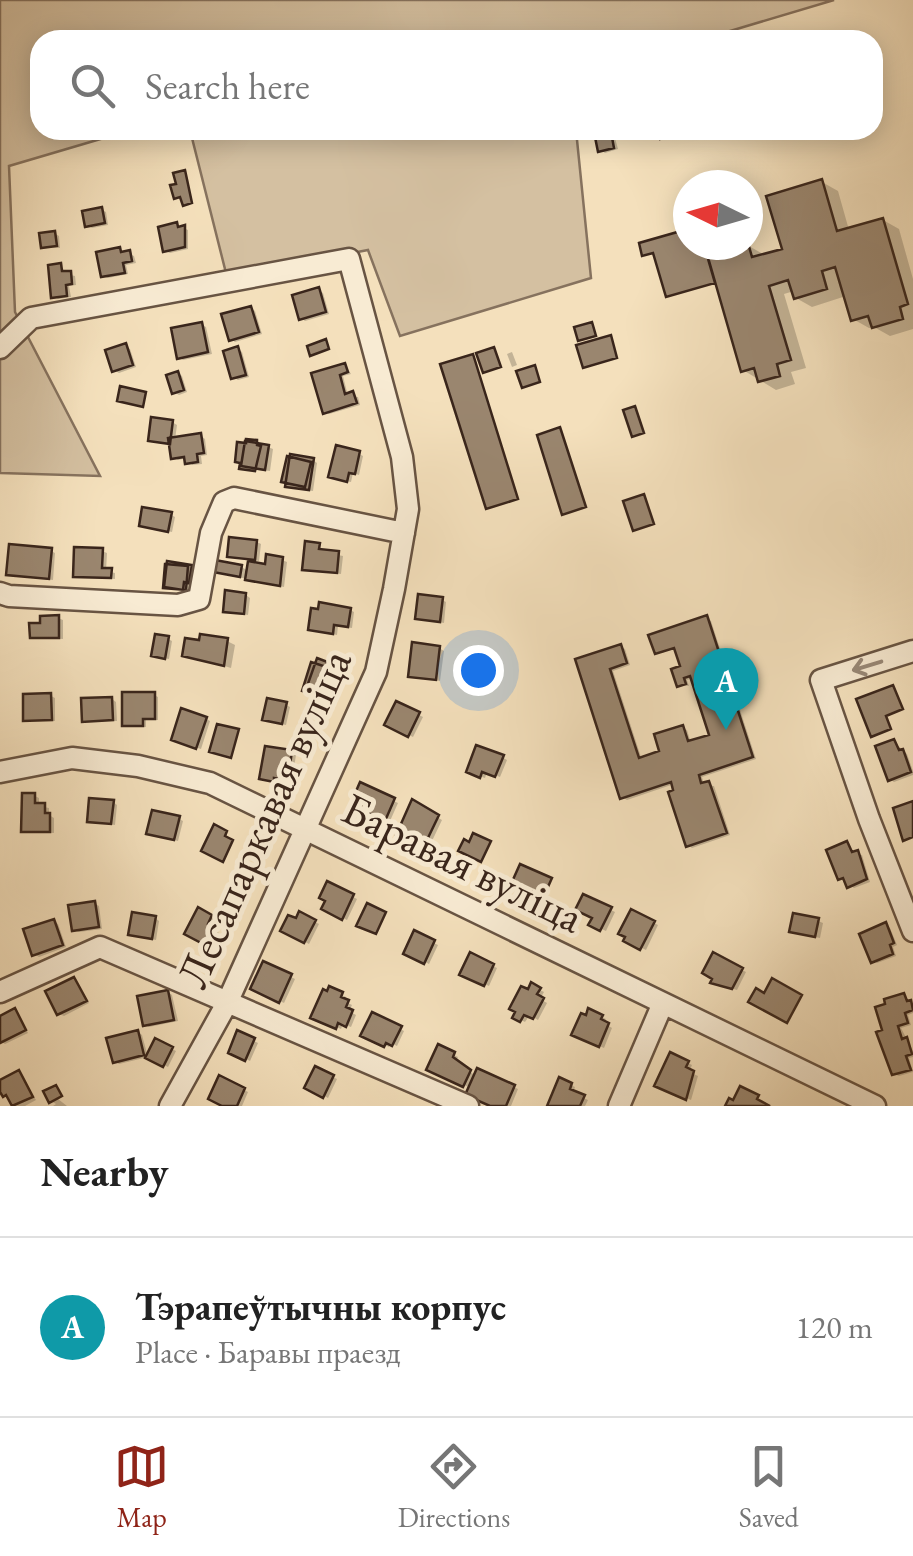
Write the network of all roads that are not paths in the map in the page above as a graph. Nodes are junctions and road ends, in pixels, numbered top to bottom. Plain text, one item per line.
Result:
1 (0, 348) edge
2 (404, 533) junction
3 (0, 593) edge
4 (913, 651) edge
5 (0, 772) edge
6 (304, 830) junction
7 (913, 931) edge
8 (0, 992) edge
9 (228, 1002) junction
10 (663, 1004) junction
11 (439, 1100) edge
12 (170, 1106) edge
13 (468, 1106) edge
14 (620, 1106) edge
15 (875, 1106) edge

1 - 2 street, Лесапаркавая вуліца
2 - 3 street
2 - 6 street, Лесапаркавая вуліца
4 -> 7 street
5 - 6 street, Баравая вуліца
6 - 9 street, Лесапаркавая вуліца
6 - 10 street, Баравая вуліца
8 - 9 street
9 - 11 street
9 - 12 street, Лесапаркавая вуліца
10 - 14 street
10 - 15 street, Баравая вуліца
11 - 13 street

